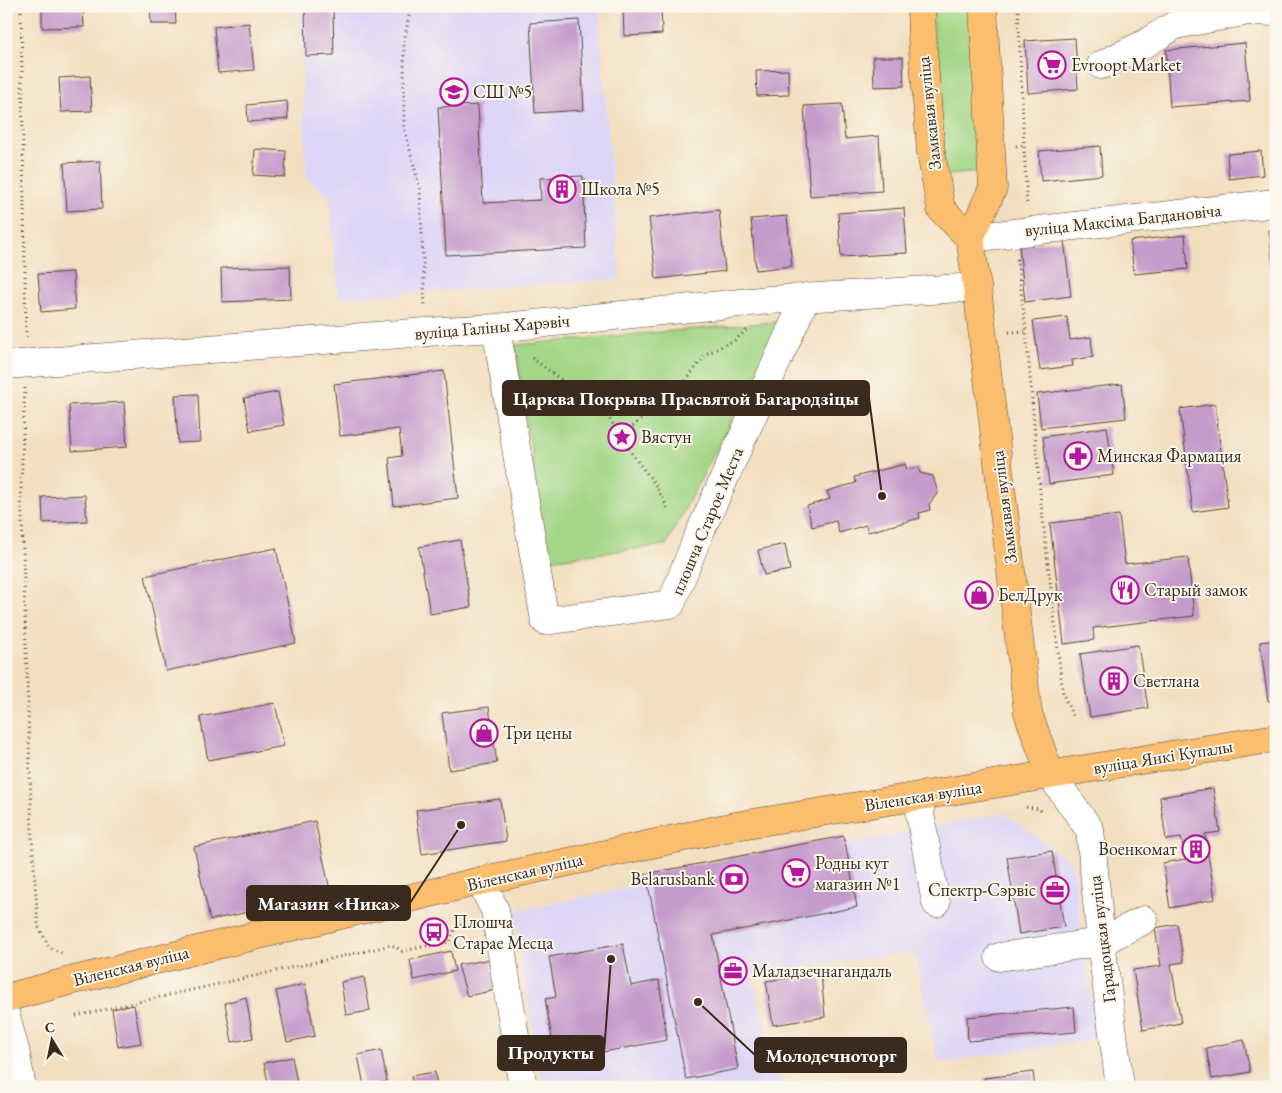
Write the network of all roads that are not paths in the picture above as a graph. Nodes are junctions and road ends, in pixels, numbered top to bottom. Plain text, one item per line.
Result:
1 (920, 6) edge
2 (983, 6) edge
3 (1276, 12) edge
4 (1101, 64) dead end
5 (1276, 203) edge
6 (970, 238) junction
7 (977, 287) junction
8 (806, 297) junction
9 (496, 328) junction
10 (16, 364) edge
11 (1276, 738) edge
12 (1050, 774) junction
13 (920, 796) junction
14 (480, 881) junction
15 (936, 903) dead end
16 (1144, 920) dead end
17 (1101, 942) junction
18 (1000, 957) dead end
19 (6, 998) edge
20 (6, 1016) edge
21 (22, 1087) edge
22 (523, 1087) edge
23 (1120, 1087) edge

1 - 6 main road, Замкавая вуліца
2 - 6 main road
3 - 4 street
5 - 6 street, вуліца Максіма Багдановіча
6 - 7 main road, Замкавая вуліца
7 - 8 street, вуліца Галіны Харэвіч
7 - 12 main road, Замкавая вуліца
8 - 9 street, вуліца Галіны Харэвіч
8 - 9 street, плошча Старое Места
9 - 10 street, вуліца Галіны Харэвіч
11 - 12 main road, вуліца Янкі Купалы
12 - 13 main road, Віленская вуліца
12 - 17 street, Гарадоцкая вуліца
13 - 14 main road, Віленская вуліца
13 - 15 street
14 - 19 main road, Віленская вуліца
14 - 22 street
16 - 17 street
17 - 18 street
17 - 23 street, Гарадоцкая вуліца
20 - 21 street

